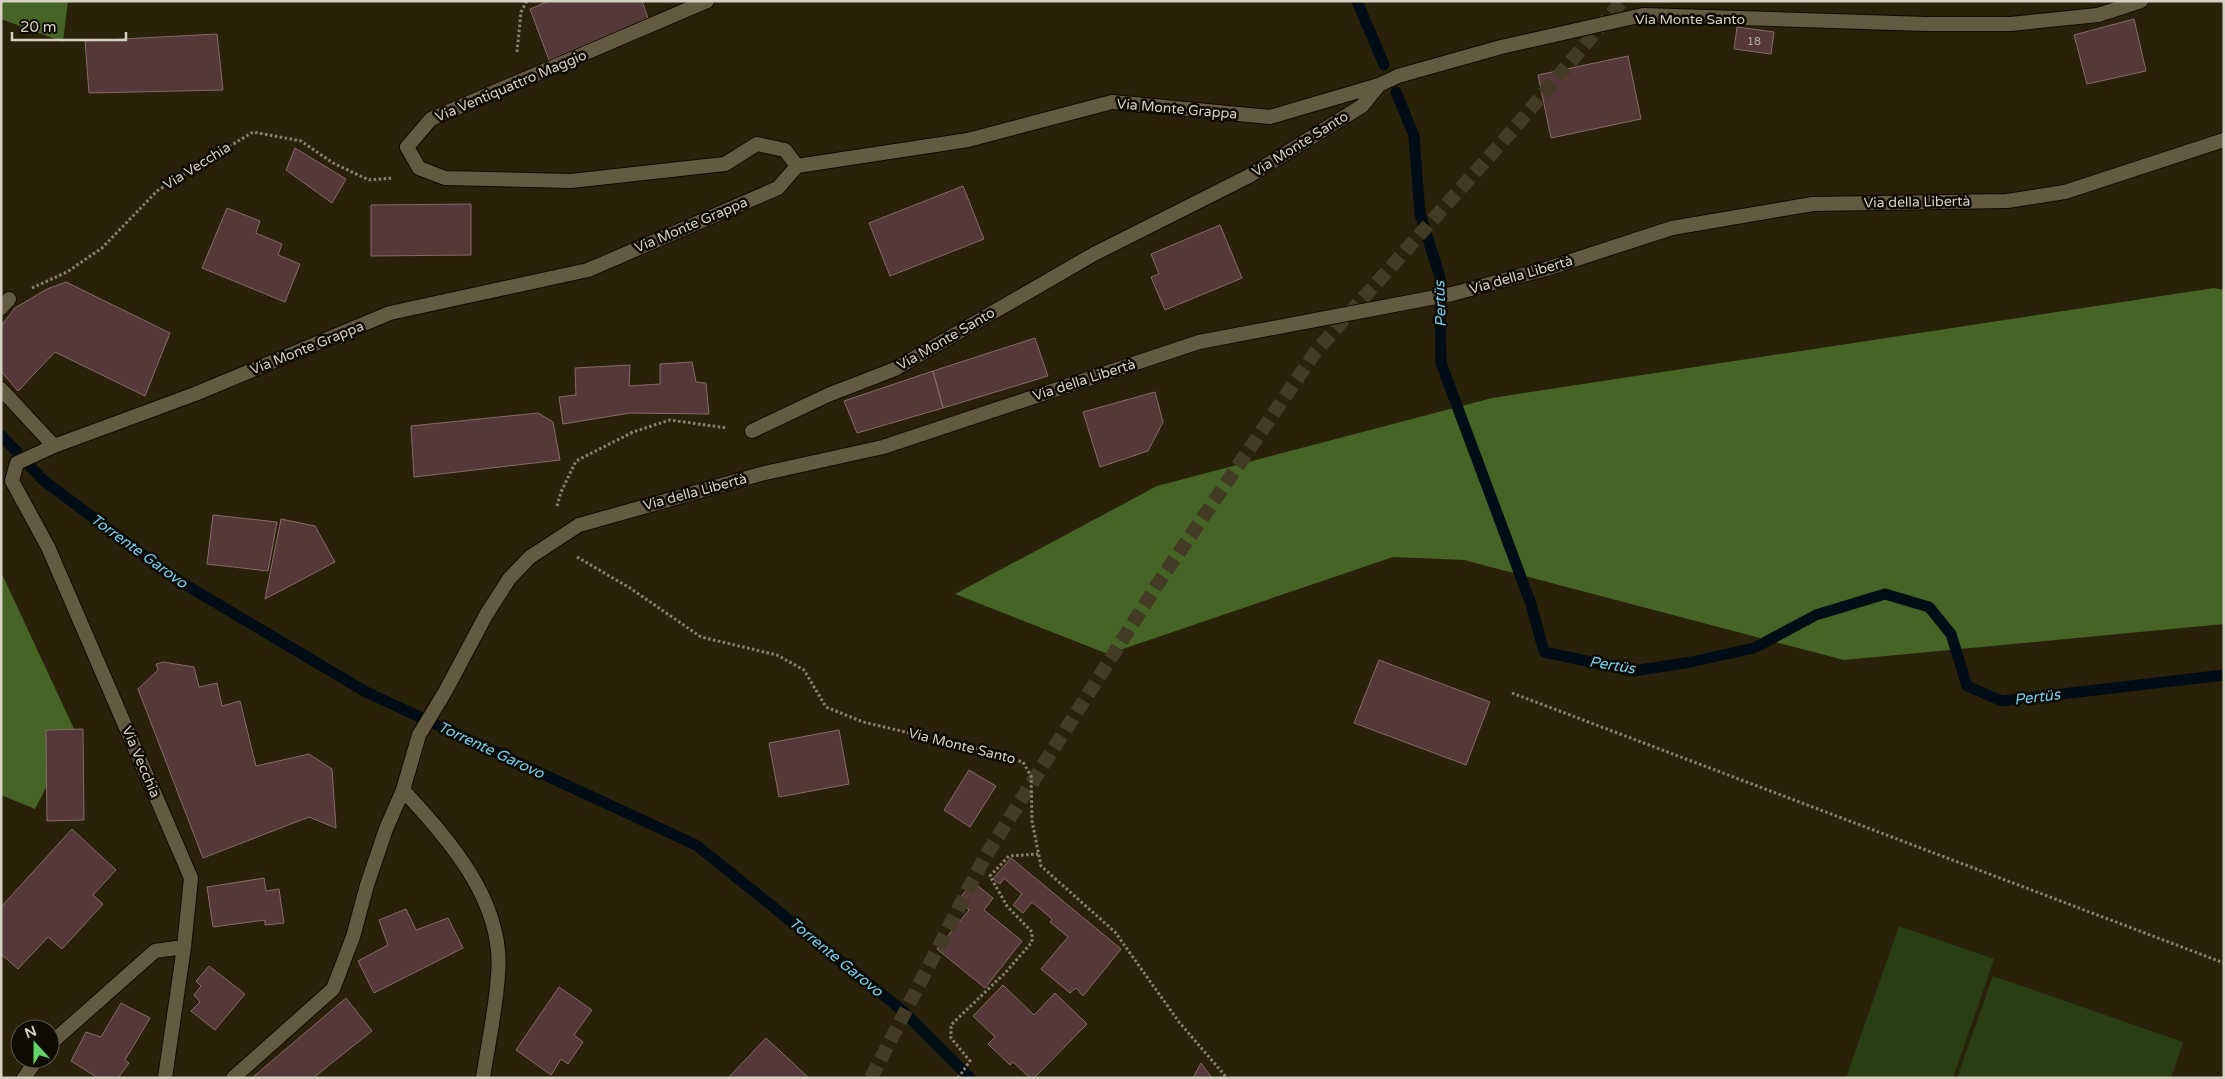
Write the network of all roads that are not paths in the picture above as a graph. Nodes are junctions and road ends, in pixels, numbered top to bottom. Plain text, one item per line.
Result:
1 (708, 1) edge
2 (2141, 1) edge
3 (1379, 85) junction
4 (2224, 140) edge
5 (797, 166) junction
6 (1, 389) edge
7 (752, 431) road end
8 (48, 449) junction
9 (17, 463) joint
10 (403, 790) junction
11 (184, 947) junction
12 (60, 1035) edge
13 (165, 1078) edge
14 (233, 1078) edge
15 (483, 1078) edge

1 - 5 street, Via Ventiquattro Maggio
2 - 3 street, Via Monte Santo
3 - 5 street, Via Monte Grappa
3 - 7 street, Via Monte Santo
4 - 10 street, Via della Libertà
5 - 8 street, Via Monte Grappa
6 - 8 street
8 - 9 street, Via Monte Grappa
9 - 11 street, Via Vecchia
10 - 14 street, Via della Libertà
10 - 15 street
11 - 12 street
11 - 13 street, Via Vecchia

